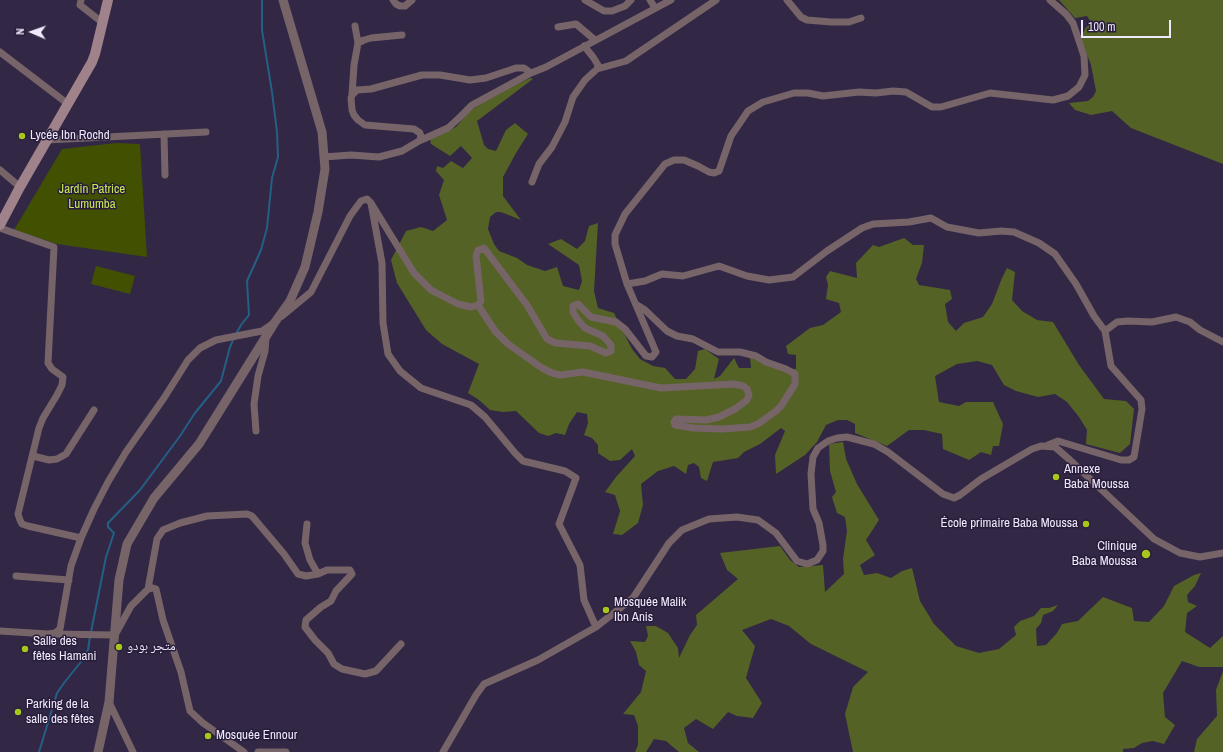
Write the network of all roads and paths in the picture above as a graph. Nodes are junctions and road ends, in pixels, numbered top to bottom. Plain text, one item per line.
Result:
1 (81, 0) edge
2 (108, 0) edge
3 (283, 0) edge
4 (393, 0) edge
5 (412, 0) edge
6 (585, 0) edge
7 (631, 0) edge
8 (650, 0) edge
9 (671, 0) edge
10 (716, 0) edge
11 (787, 0) edge
12 (1050, 0) edge
13 (654, 8) junction
14 (861, 18) dead end
15 (103, 23) junction
16 (355, 26) dead end
17 (558, 27) dead end
18 (402, 35) dead end
19 (595, 40) junction
20 (358, 43) junction
21 (584, 46) junction
22 (0, 52) edge
23 (597, 69) junction
24 (532, 73) junction
25 (352, 95) junction
26 (68, 104) junction
27 (206, 132) dead end
28 (164, 134) junction
29 (47, 140) junction
30 (419, 141) junction
31 (324, 157) junction
32 (0, 170) edge
33 (165, 175) dead end
34 (532, 182) dead end
35 (20, 187) junction
36 (371, 204) junction
37 (0, 225) edge
38 (0, 228) edge
39 (627, 284) junction
40 (478, 305) junction
41 (636, 305) junction
42 (275, 322) junction
43 (1105, 330) junction
44 (264, 334) junction
45 (1223, 342) edge
46 (94, 410) dead end
47 (256, 431) dead end
48 (1046, 446) junction
49 (33, 456) junction
50 (307, 524) dead end
51 (81, 538) junction
52 (1223, 553) edge
53 (318, 574) junction
54 (16, 576) dead end
55 (69, 580) junction
56 (148, 589) junction
57 (596, 627) junction
58 (0, 631) edge
59 (48, 634) junction
60 (115, 635) junction
61 (400, 644) dead end
62 (109, 702) junction
63 (98, 752) edge
64 (134, 752) edge
65 (244, 752) edge
66 (258, 752) edge
67 (286, 752) edge
68 (443, 752) edge

1 - 15 street
2 - 15 main road
3 - 31 street
4 - 5 street
6 - 7 street
8 - 13 street
9 - 13 street
10 - 23 street
11 - 14 street
12 - 39 street
13 - 19 street
15 - 26 main road
16 - 20 street
17 - 19 street
18 - 20 street
19 - 21 street
20 - 25 street
21 - 23 street
21 - 24 street
22 - 26 street
23 - 34 street
24 - 25 street
24 - 30 street
25 - 30 street
26 - 29 main road
27 - 28 street
28 - 29 street
28 - 33 street
29 - 35 main road
30 - 31 street
31 - 42 street
32 - 35 street
35 - 37 main road
36 - 40 street
36 - 42 street
36 - 57 street
38 - 49 street
39 - 41 street
39 - 43 street
40 - 41 street
40 - 41 street
42 - 44 street
43 - 45 street
43 - 48 street
44 - 47 street
44 - 51 street
44 - 60 street
46 - 49 street
48 - 52 street
48 - 57 street
49 - 51 street
50 - 53 street
51 - 55 street
53 - 56 street
53 - 61 street
54 - 55 street
55 - 59 street
56 - 60 street
56 - 65 street
57 - 68 street
58 - 59 street
59 - 60 street
60 - 62 street
62 - 63 street
62 - 64 street
66 - 67 street

